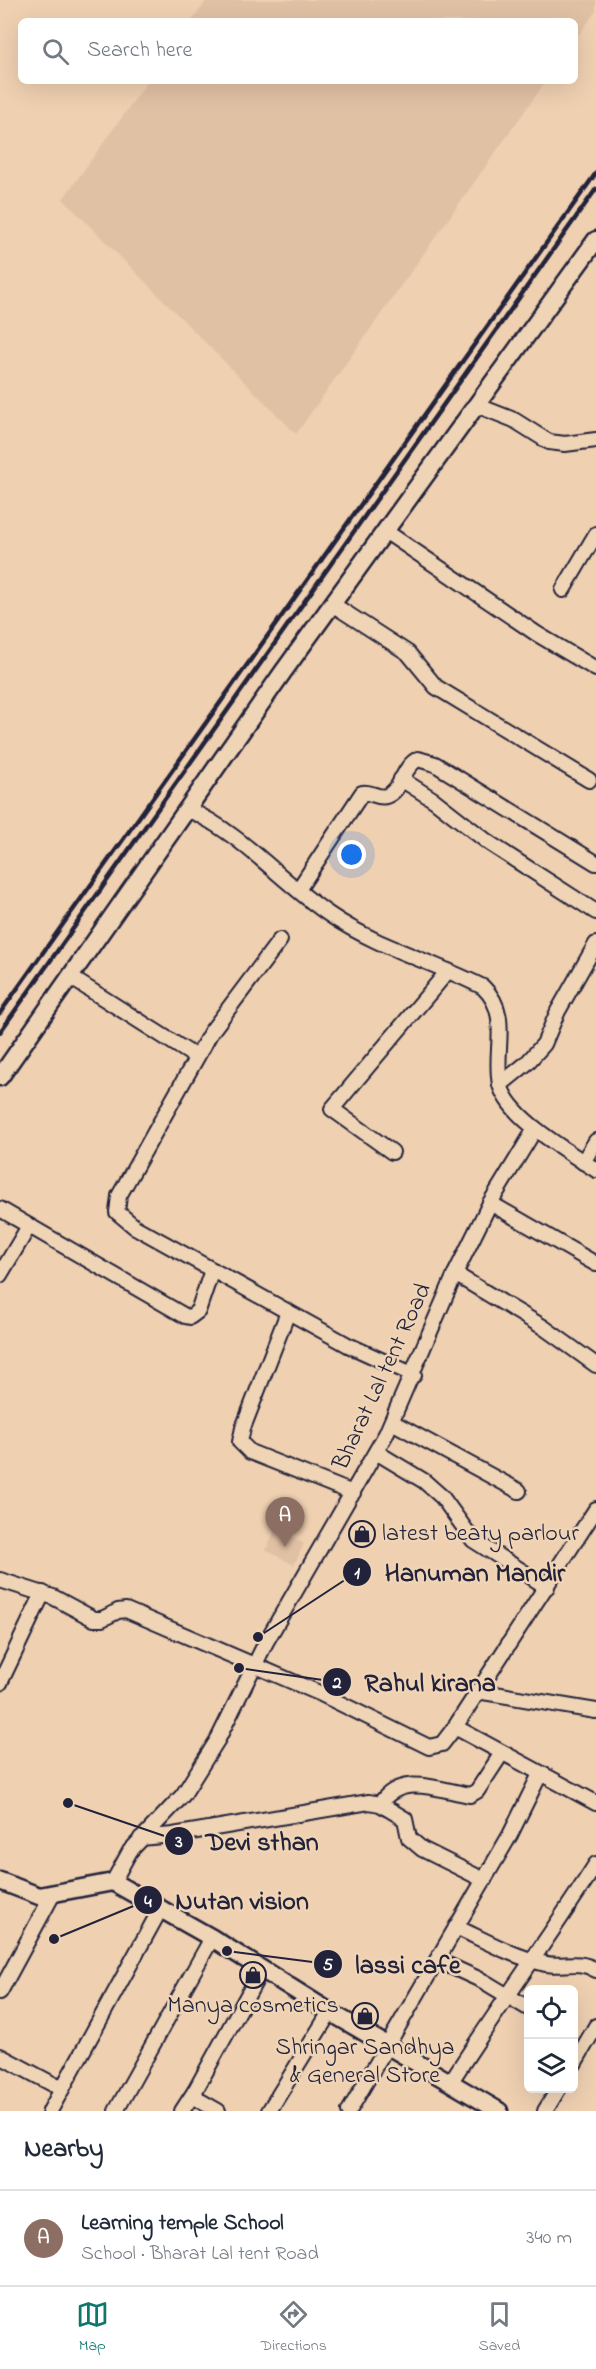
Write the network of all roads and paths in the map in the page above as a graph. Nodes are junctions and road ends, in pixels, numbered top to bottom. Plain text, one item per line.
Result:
1 (596, 240) edge
2 (476, 405) junction
3 (596, 440) edge
4 (385, 531) junction
5 (596, 534) edge
6 (563, 590) dead end
7 (332, 604) junction
8 (596, 669) edge
9 (401, 778) junction
10 (590, 780) dead end
11 (187, 809) junction
12 (596, 862) edge
13 (298, 890) junction
14 (596, 912) edge
15 (280, 940) dead end
16 (596, 944) edge
17 (448, 971) junction
18 (70, 976) junction
19 (195, 1057) junction
20 (0, 1077) edge
21 (501, 1085) junction
22 (535, 1129) junction
23 (596, 1141) edge
24 (392, 1152) dead end
25 (583, 1162) junction
26 (596, 1170) edge
27 (490, 1203) junction
28 (0, 1209) edge
29 (29, 1226) junction
30 (596, 1264) edge
31 (212, 1270) junction
32 (455, 1274) junction
33 (0, 1275) edge
34 (288, 1312) junction
35 (596, 1365) edge
36 (414, 1375) junction
37 (392, 1422) junction
38 (376, 1452) junction
39 (519, 1491) dead end
40 (353, 1493) junction
41 (596, 1509) edge
42 (0, 1580) edge
43 (547, 1587) junction
44 (43, 1593) junction
45 (255, 1665) junction
46 (0, 1683) edge
47 (477, 1691) junction
48 (596, 1711) edge
49 (455, 1727) junction
50 (502, 1753) junction
51 (540, 1774) junction
52 (596, 1803) edge
53 (380, 1804) junction
54 (141, 1838) junction
55 (596, 1864) edge
56 (484, 1880) junction
57 (0, 1881) edge
58 (113, 1882) junction
59 (53, 1894) junction
60 (161, 1908) junction
61 (456, 1926) junction
62 (212, 1938) junction
63 (437, 1960) junction
64 (531, 1960) junction
65 (262, 1969) junction
66 (596, 1970) edge
67 (0, 1992) edge
68 (508, 1994) junction
69 (524, 2005) edge
70 (330, 2012) junction
71 (596, 2026) edge
72 (579, 2043) edge
73 (388, 2048) junction
74 (0, 2056) edge
75 (450, 2083) junction
76 (62, 2089) junction
77 (195, 2091) junction
78 (556, 2093) edge
79 (493, 2109) edge
80 (50, 2111) edge
81 (116, 2111) edge
82 (182, 2111) edge
83 (218, 2111) edge
84 (268, 2111) edge
85 (350, 2111) edge
86 (545, 2111) edge

1 - 2 street
2 - 3 street
2 - 4 street
4 - 7 street
4 - 8 street
5 - 6 street
7 - 10 street
7 - 11 street
9 - 12 street
9 - 13 street
9 - 14 street
11 - 13 street
11 - 18 street
13 - 17 street
15 - 19 street
16 - 21 street
17 - 21 street
17 - 24 street
18 - 19 street
18 - 20 street
19 - 31 street
21 - 22 street
22 - 25 street
22 - 27 street, Bharat Lal tent Road
23 - 25 street
25 - 26 street
27 - 30 street
27 - 32 street, Bharat Lal tent Road
28 - 29 street
29 - 31 street
29 - 33 street
31 - 34 street
32 - 35 street
32 - 36 street, Bharat Lal tent Road
34 - 36 street
34 - 40 street
36 - 37 street, Bharat Lal tent Road
37 - 38 street, Bharat Lal tent Road
37 - 39 street
38 - 40 street, Bharat Lal tent Road
38 - 43 street
40 - 45 street, Bharat Lal tent Road
41 - 43 street
42 - 44 street
43 - 47 street
44 - 45 street
44 - 46 street
45 - 49 street
45 - 54 street, Bharat Lal tent Road
47 - 48 street
47 - 49 street
49 - 50 street
50 - 51 street
50 - 53 street
51 - 52 street
51 - 56 street
53 - 54 street
53 - 56 street
54 - 58 street, Bharat Lal tent Road
55 - 64 street
56 - 61 street
57 - 59 street
58 - 59 street
58 - 60 street
59 - 67 street
60 - 62 street
60 - 76 street
61 - 63 street
61 - 64 street
62 - 65 street
62 - 81 street
63 - 68 street
63 - 73 street
64 - 66 street
64 - 68 street
65 - 70 street
65 - 77 street
68 - 69 street
68 - 75 street
70 - 73 street
70 - 84 street
71 - 72 street
73 - 75 street
73 - 85 street
74 - 76 street
75 - 79 street
76 - 80 street
77 - 82 street
77 - 83 street
78 - 86 street

